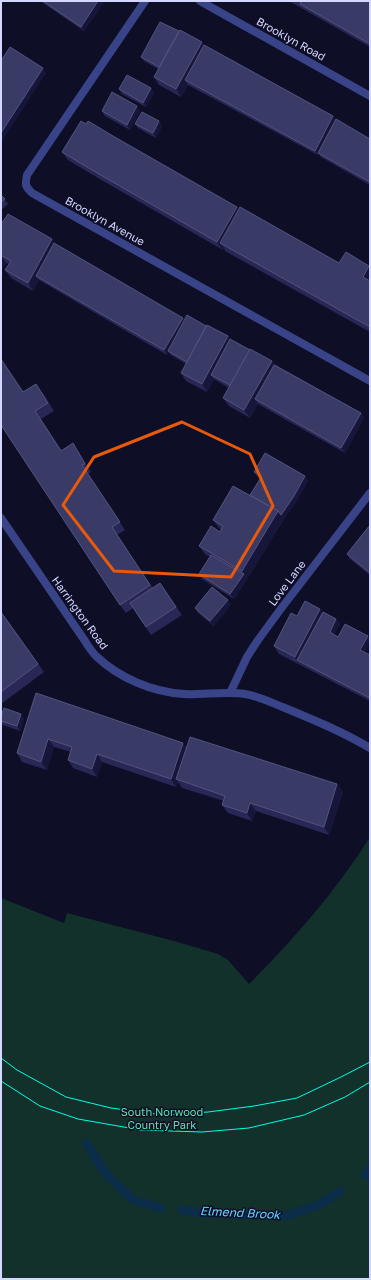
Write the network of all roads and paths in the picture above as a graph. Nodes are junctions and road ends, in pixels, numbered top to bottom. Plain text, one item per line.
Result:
1 (145, 1) edge
2 (200, 1) edge
3 (370, 96) edge
4 (370, 381) edge
5 (370, 493) edge
6 (1, 518) edge
7 (230, 693) junction
8 (370, 748) edge

1 - 4 street, Brooklyn Avenue
2 - 3 street, Brooklyn Road
5 - 7 street, Love Lane
6 - 7 street, Harrington Road
7 - 8 street, Harrington Road

